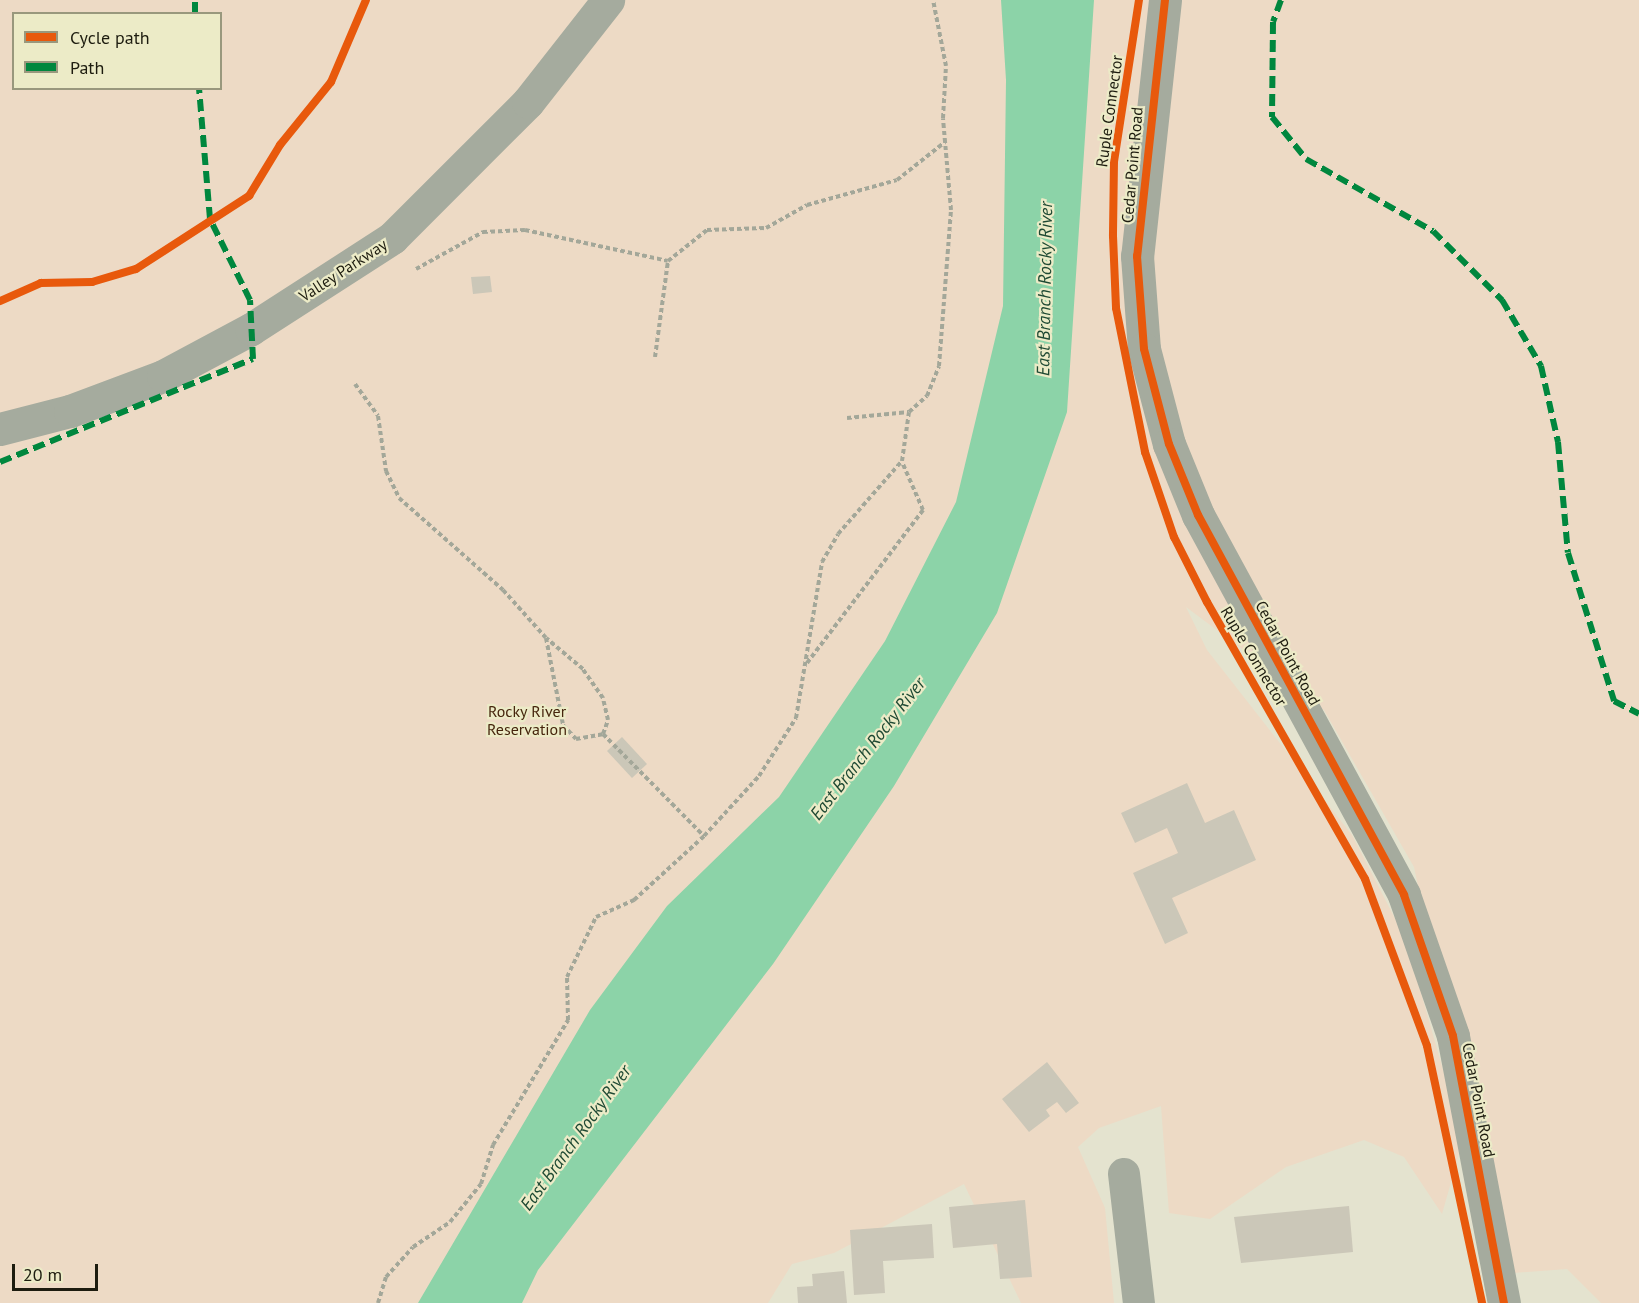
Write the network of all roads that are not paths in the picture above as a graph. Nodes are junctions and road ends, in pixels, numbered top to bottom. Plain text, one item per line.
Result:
1 (608, 0) edge
2 (1165, 0) edge
3 (0, 429) edge
4 (1124, 1174) dead end
5 (1139, 1303) edge
6 (1504, 1303) edge

1 - 3 street, Valley Parkway
2 - 6 street, Cedar Point Road
4 - 5 street

